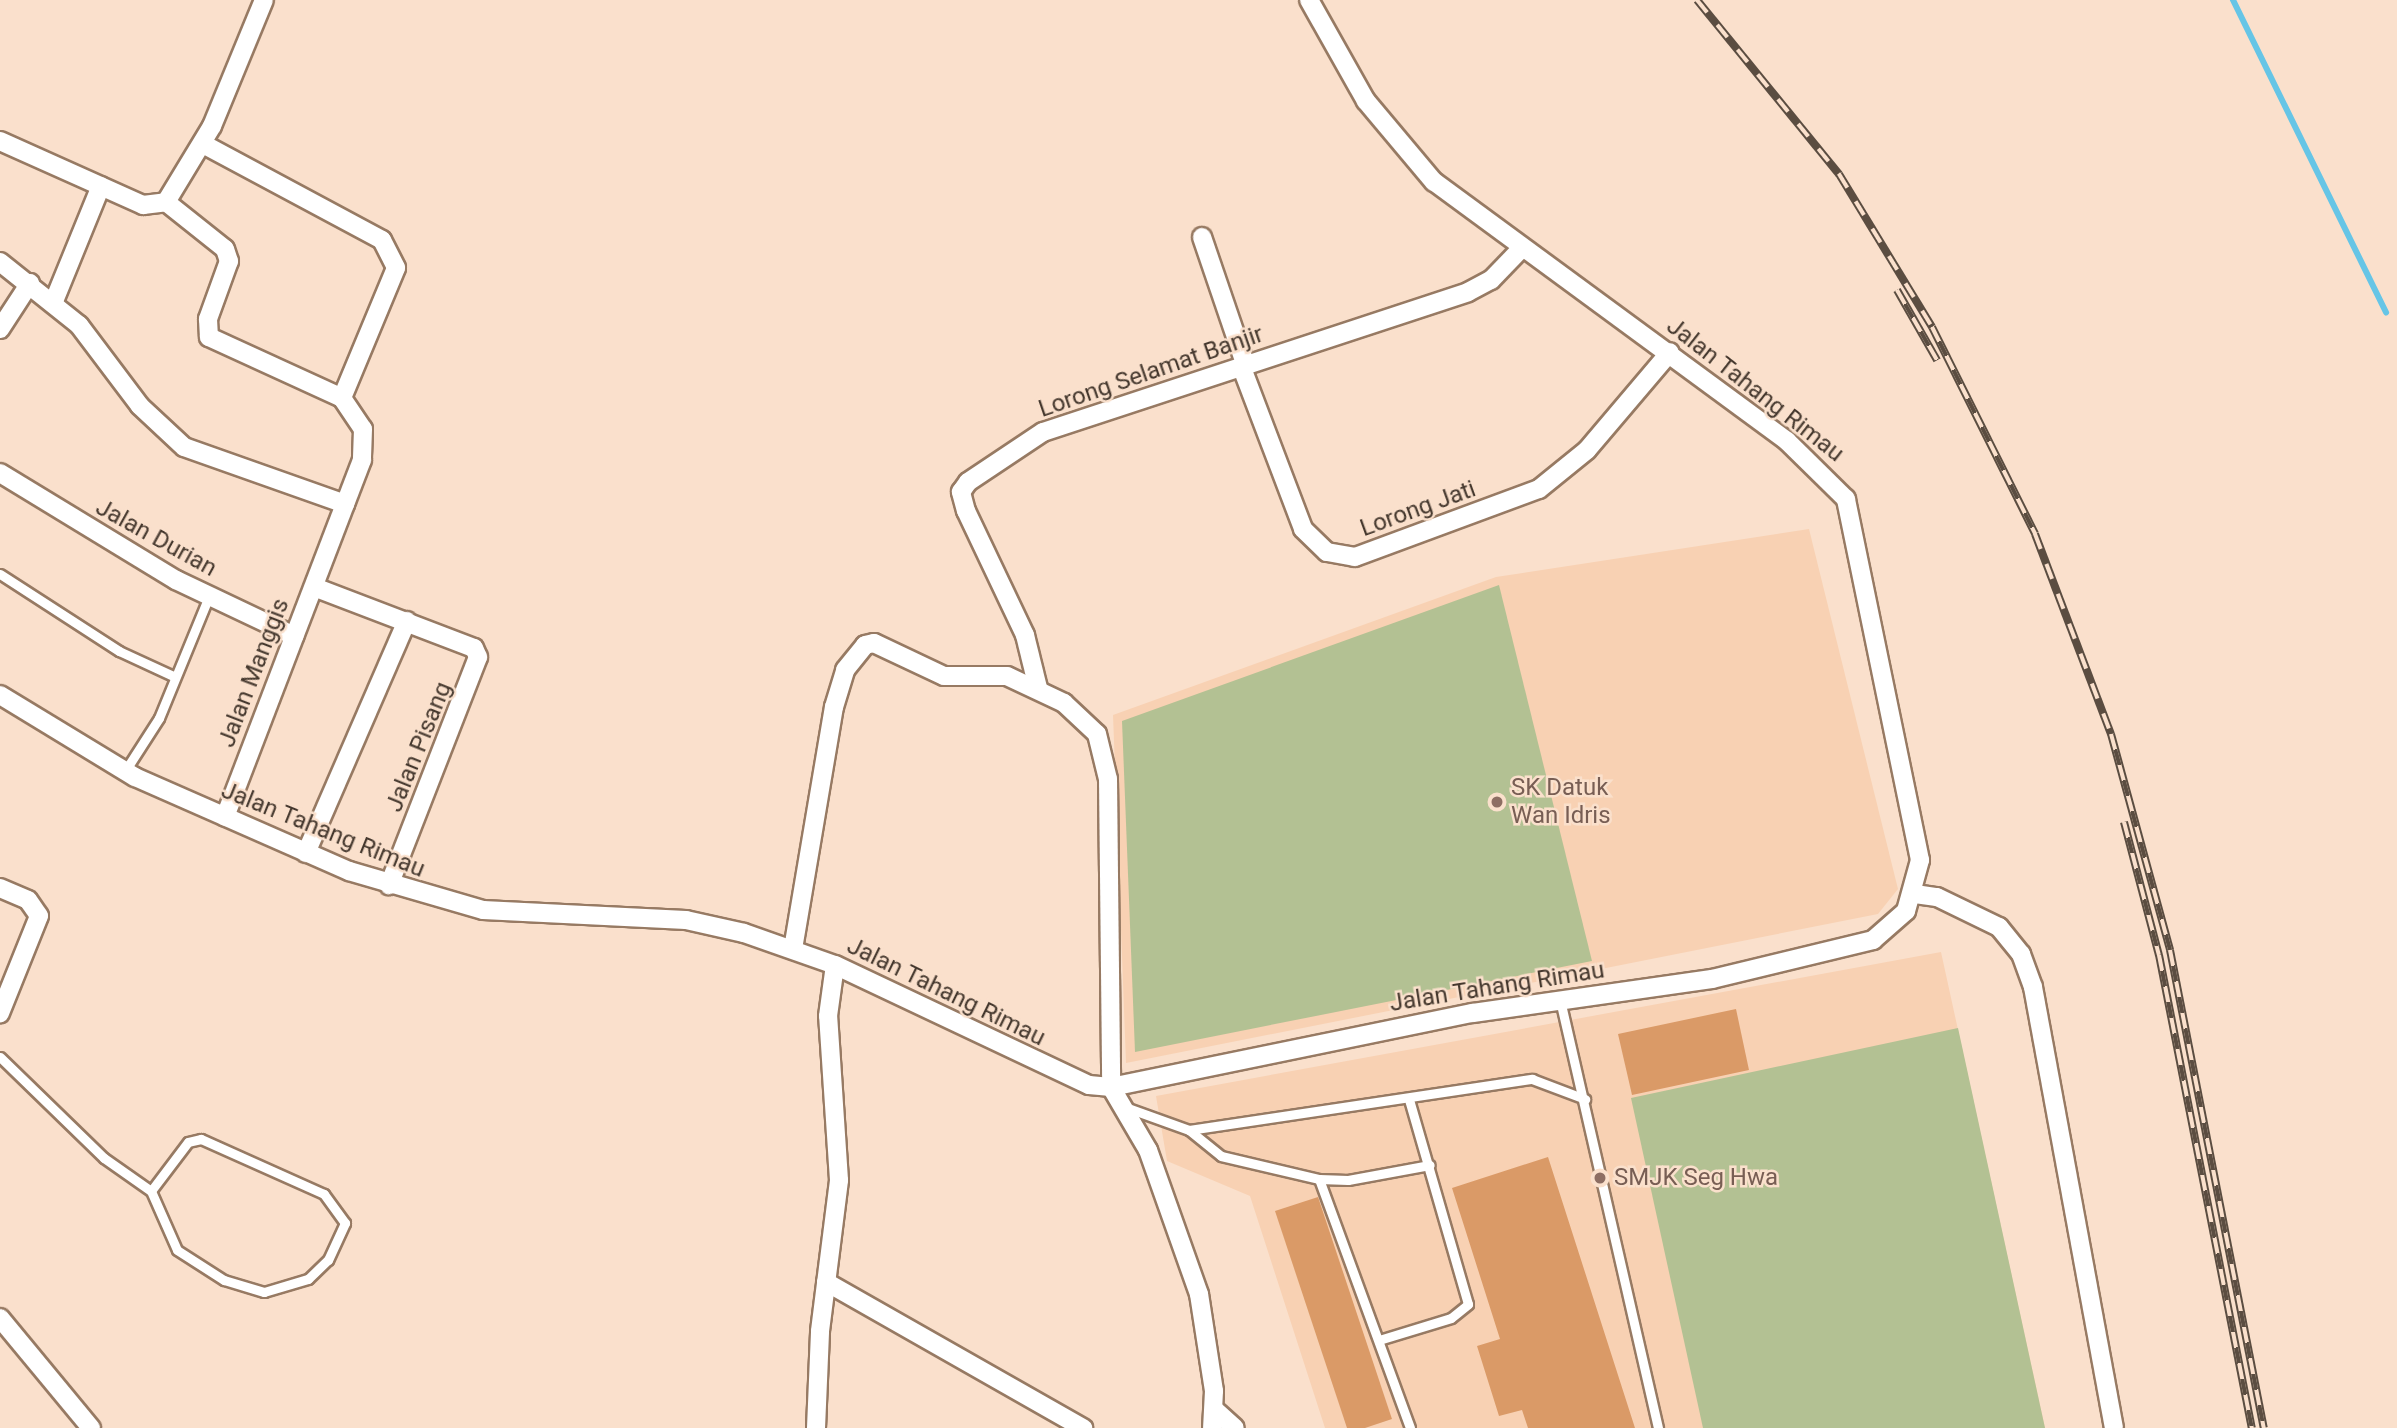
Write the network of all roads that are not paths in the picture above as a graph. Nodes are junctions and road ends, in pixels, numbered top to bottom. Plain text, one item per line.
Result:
1 (264, 0) edge
2 (1309, 0) edge
3 (0, 141) edge
4 (203, 144) junction
5 (102, 186) junction
6 (166, 202) junction
7 (1202, 237) dead end
8 (1520, 250) junction
9 (0, 262) edge
10 (30, 283) junction
11 (54, 301) junction
12 (0, 329) edge
13 (1670, 352) junction
14 (1244, 367) junction
15 (342, 398) junction
16 (0, 474) edge
17 (345, 504) junction
18 (0, 574) edge
19 (314, 587) junction
20 (209, 596) junction
21 (407, 621) junction
22 (294, 636) junction
23 (173, 676) junction
24 (1038, 688) junction
25 (5, 698) edge
26 (0, 718) edge
27 (125, 771) junction
28 (225, 817) junction
29 (306, 853) junction
30 (389, 885) junction
31 (0, 888) edge
32 (1915, 894) junction
33 (793, 949) junction
34 (835, 965) junction
35 (1560, 1000) junction
36 (0, 1013) edge
37 (0, 1057) edge
38 (1111, 1087) junction
39 (1585, 1099) junction
40 (1409, 1100) junction
41 (1121, 1105) junction
42 (1189, 1130) junction
43 (1430, 1165) junction
44 (1319, 1179) junction
45 (151, 1191) junction
46 (826, 1282) junction
47 (0, 1318) edge
48 (1379, 1340) junction
49 (1214, 1419) edge
50 (91, 1428) edge
51 (816, 1428) edge
52 (1083, 1428) edge
53 (1235, 1428) edge
54 (1410, 1428) edge
55 (1658, 1428) edge
56 (2114, 1428) edge

1 - 4 street
2 - 8 street, Jalan Tahang Rimau
3 - 5 street
4 - 6 street
4 - 15 street
5 - 6 street
5 - 11 street
6 - 15 street
7 - 14 street, Lorong Jati
8 - 13 street, Jalan Tahang Rimau
8 - 14 street, Lorong Selamat Banjir
9 - 10 street
10 - 11 street
10 - 12 street
11 - 17 street
13 - 14 street, Lorong Jati
13 - 32 street, Jalan Tahang Rimau
14 - 24 street, Lorong Selamat Banjir
15 - 17 street, Jalan Manggis
16 - 20 street, Jalan Durian
17 - 19 street, Jalan Manggis
18 - 23 lane
19 - 21 street
19 - 22 street, Jalan Manggis
20 - 22 street, Jalan Durian
20 - 23 lane
21 - 29 street
21 - 30 street, Jalan Pisang
22 - 28 street, Jalan Manggis
23 - 27 lane
24 - 33 street
24 - 38 street
25 - 26 street
25 - 27 street, Jalan Tahang Rimau
27 - 28 street, Jalan Tahang Rimau
28 - 29 street, Jalan Tahang Rimau
29 - 30 street, Jalan Tahang Rimau
30 - 33 street, Jalan Tahang Rimau
31 - 36 street
32 - 35 street, Jalan Tahang Rimau
32 - 56 street
33 - 34 street, Jalan Tahang Rimau
34 - 38 street, Jalan Tahang Rimau
34 - 46 street
35 - 38 street, Jalan Tahang Rimau
35 - 39 lane
37 - 45 lane
38 - 41 street
39 - 40 lane
39 - 55 lane
40 - 42 lane
40 - 43 lane
41 - 42 lane
41 - 49 street
42 - 44 lane
43 - 44 lane
43 - 48 lane
44 - 48 lane
45 - 45 lane
46 - 51 street
46 - 52 street
47 - 50 street
48 - 54 lane
49 - 53 street

